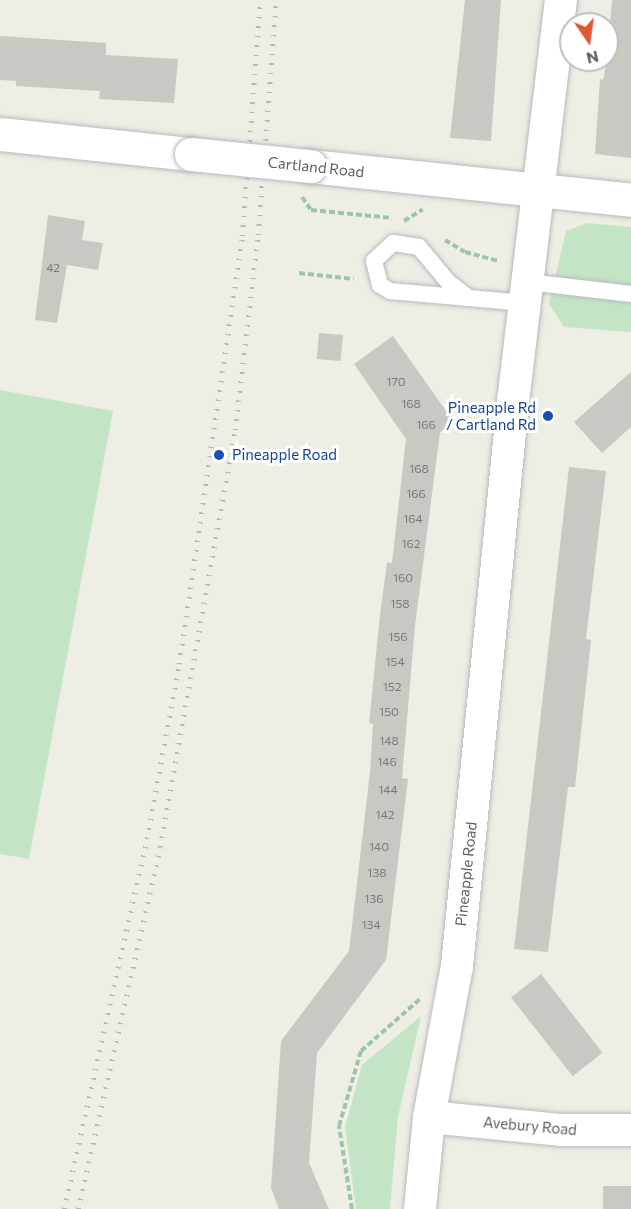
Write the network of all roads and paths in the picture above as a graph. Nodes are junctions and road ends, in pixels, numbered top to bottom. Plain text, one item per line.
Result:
1 (561, 0) edge
2 (0, 134) edge
3 (538, 193) junction
4 (631, 200) edge
5 (526, 293) junction
6 (631, 294) edge
7 (469, 298) junction
8 (422, 997) dead end
9 (429, 1117) junction
10 (631, 1130) edge
11 (352, 1209) edge
12 (420, 1209) edge

1 - 3 street, Pineapple Road
2 - 3 street, Cartland Road, bridge
3 - 4 street, Cartland Road
3 - 5 street, Pineapple Road
5 - 6 lane
5 - 7 lane
5 - 9 street, Pineapple Road
7 - 7 lane
8 - 11 path
9 - 10 street, Avebury Road
9 - 12 street, Pineapple Road

